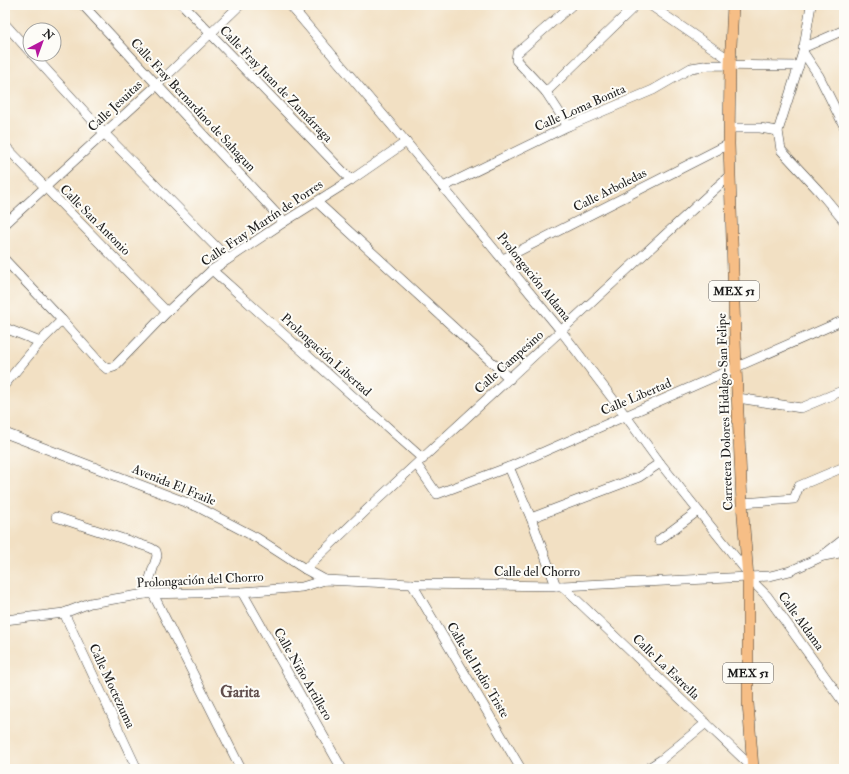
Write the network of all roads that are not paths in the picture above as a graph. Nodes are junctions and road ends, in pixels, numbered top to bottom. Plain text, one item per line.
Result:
1 (83, 5) edge
2 (182, 5) edge
3 (240, 5) edge
4 (291, 5) edge
5 (572, 5) edge
6 (636, 5) edge
7 (650, 5) edge
8 (733, 5) edge
9 (812, 5) edge
10 (5, 24) edge
11 (844, 30) edge
12 (210, 34) junction
13 (22, 43) edge
14 (803, 50) junction
15 (39, 62) edge
16 (730, 62) junction
17 (799, 66) junction
18 (157, 85) junction
19 (546, 92) junction
20 (568, 126) junction
21 (844, 126) edge
22 (730, 128) junction
23 (778, 131) junction
24 (104, 133) junction
25 (406, 142) junction
26 (729, 144) junction
27 (5, 146) edge
28 (730, 176) junction
29 (351, 180) junction
30 (443, 187) junction
31 (45, 188) junction
32 (317, 202) junction
33 (844, 221) edge
34 (284, 222) junction
35 (5, 224) edge
36 (228, 259) junction
37 (503, 259) junction
38 (5, 260) edge
39 (212, 270) junction
40 (167, 312) junction
41 (62, 320) junction
42 (844, 320) edge
43 (5, 328) edge
44 (562, 332) junction
45 (40, 342) junction
46 (736, 368) junction
47 (510, 379) junction
48 (5, 384) edge
49 (844, 390) edge
50 (738, 398) junction
51 (625, 415) junction
52 (5, 432) edge
53 (420, 462) junction
54 (660, 463) junction
55 (844, 466) edge
56 (509, 467) junction
57 (437, 494) joint
58 (742, 503) junction
59 (698, 511) junction
60 (56, 517) dead end
61 (531, 518) junction
62 (844, 539) edge
63 (659, 540) dead end
64 (844, 552) edge
65 (821, 557) junction
66 (305, 569) junction
67 (748, 575) junction
68 (325, 580) junction
69 (412, 584) junction
70 (559, 586) junction
71 (242, 592) junction
72 (149, 594) junction
73 (64, 613) junction
74 (5, 620) edge
75 (844, 703) edge
76 (706, 723) junction
77 (753, 768) edge
78 (137, 769) edge
79 (241, 769) edge
80 (342, 769) edge
81 (521, 769) edge
82 (647, 769) edge

1 - 18 street, Calle Fray Bernardino de Sahagun
2 - 12 street, Calle Fray Juan de Zumárraga
3 - 12 street, Calle Jesuitas
4 - 25 street, Prolongación Aldama
5 - 19 street
6 - 19 street
7 - 16 street
8 - 16 main road, Carretera Dolores Hidalgo-San Felipe / MEX 51
9 - 14 street
10 - 13 street
11 - 14 street
12 - 18 street, Calle Jesuitas
12 - 29 street, Calle Fray Juan de Zumárraga
14 - 17 street
14 - 21 street
15 - 24 street
16 - 17 street, Calle Loma Bonita
16 - 20 street, Calle Loma Bonita
16 - 22 main road, Carretera Dolores Hidalgo-San Felipe / MEX 51
17 - 23 street
18 - 24 street, Calle Jesuitas
18 - 34 street, Calle Fray Bernardino de Sahagun
19 - 20 street
20 - 30 street, Calle Loma Bonita
22 - 23 street
22 - 26 main road, Carretera Dolores Hidalgo-San Felipe / MEX 51
23 - 33 street
24 - 31 street, Calle Jesuitas
24 - 36 street
25 - 29 street, Calle Fray Martín de Porres
25 - 30 street, Prolongación Aldama
26 - 28 main road, Carretera Dolores Hidalgo-San Felipe / MEX 51
26 - 37 street, Calle Arboledas
27 - 31 street, Calle San Antonio
28 - 44 street, Calle Campesino
28 - 46 main road, Carretera Dolores Hidalgo-San Felipe / MEX 51
29 - 32 street, Calle Fray Martín de Porres
30 - 37 street, Prolongación Aldama
31 - 35 street, Calle Jesuitas
31 - 40 street, Calle San Antonio
32 - 34 street, Calle Fray Martín de Porres
32 - 47 street
34 - 36 street, Calle Fray Martín de Porres
36 - 39 street, Calle Fray Martín de Porres
37 - 44 street, Prolongación Aldama
38 - 41 street
39 - 40 street, Calle Fray Martín de Porres
39 - 53 street, Prolongación Libertad
40 - 41 street, Calle Fray Martín de Porres
41 - 45 street
42 - 46 street, Calle Libertad
43 - 45 street
44 - 47 street, Calle Campesino
44 - 51 street, Prolongación Aldama
45 - 48 street
46 - 50 main road, Carretera Dolores Hidalgo-San Felipe / MEX 51
46 - 51 street, Calle Libertad
47 - 53 street, Calle Campesino
49 - 50 street
50 - 58 main road, Carretera Dolores Hidalgo-San Felipe / MEX 51
51 - 54 street, Prolongación Aldama
51 - 56 street, Calle Libertad
52 - 66 street, Avenida El Fraile
53 - 57 street, Prolongación Libertad
53 - 66 street, Calle Campesino
54 - 59 street, Prolongación Aldama
54 - 61 street
55 - 58 street
56 - 57 street, Calle Libertad
56 - 61 street, Calle La Estrella
58 - 67 main road, Carretera Dolores Hidalgo-San Felipe / MEX 51
59 - 63 street
59 - 67 street, Prolongación Aldama
60 - 72 street
61 - 70 street, Calle La Estrella
62 - 65 street
64 - 65 street
65 - 67 street, Calle del Chorro
66 - 68 street, Avenida El Fraile
67 - 70 street, Calle del Chorro
67 - 75 street, Calle Aldama
67 - 77 main road, Carretera Dolores Hidalgo-San Felipe / MEX 51
68 - 69 street, Calle del Chorro
68 - 71 street, Prolongación del Chorro
69 - 70 street, Calle del Chorro
69 - 81 street, Calle del Indio Triste
70 - 76 street, Calle La Estrella
71 - 72 street, Prolongación del Chorro
71 - 80 street, Calle Niño Artillero
72 - 73 street, Prolongación del Chorro
72 - 79 street
73 - 74 street, Prolongación del Chorro
73 - 78 street, Calle Moctezuma
76 - 77 street, Calle La Estrella
76 - 82 street

